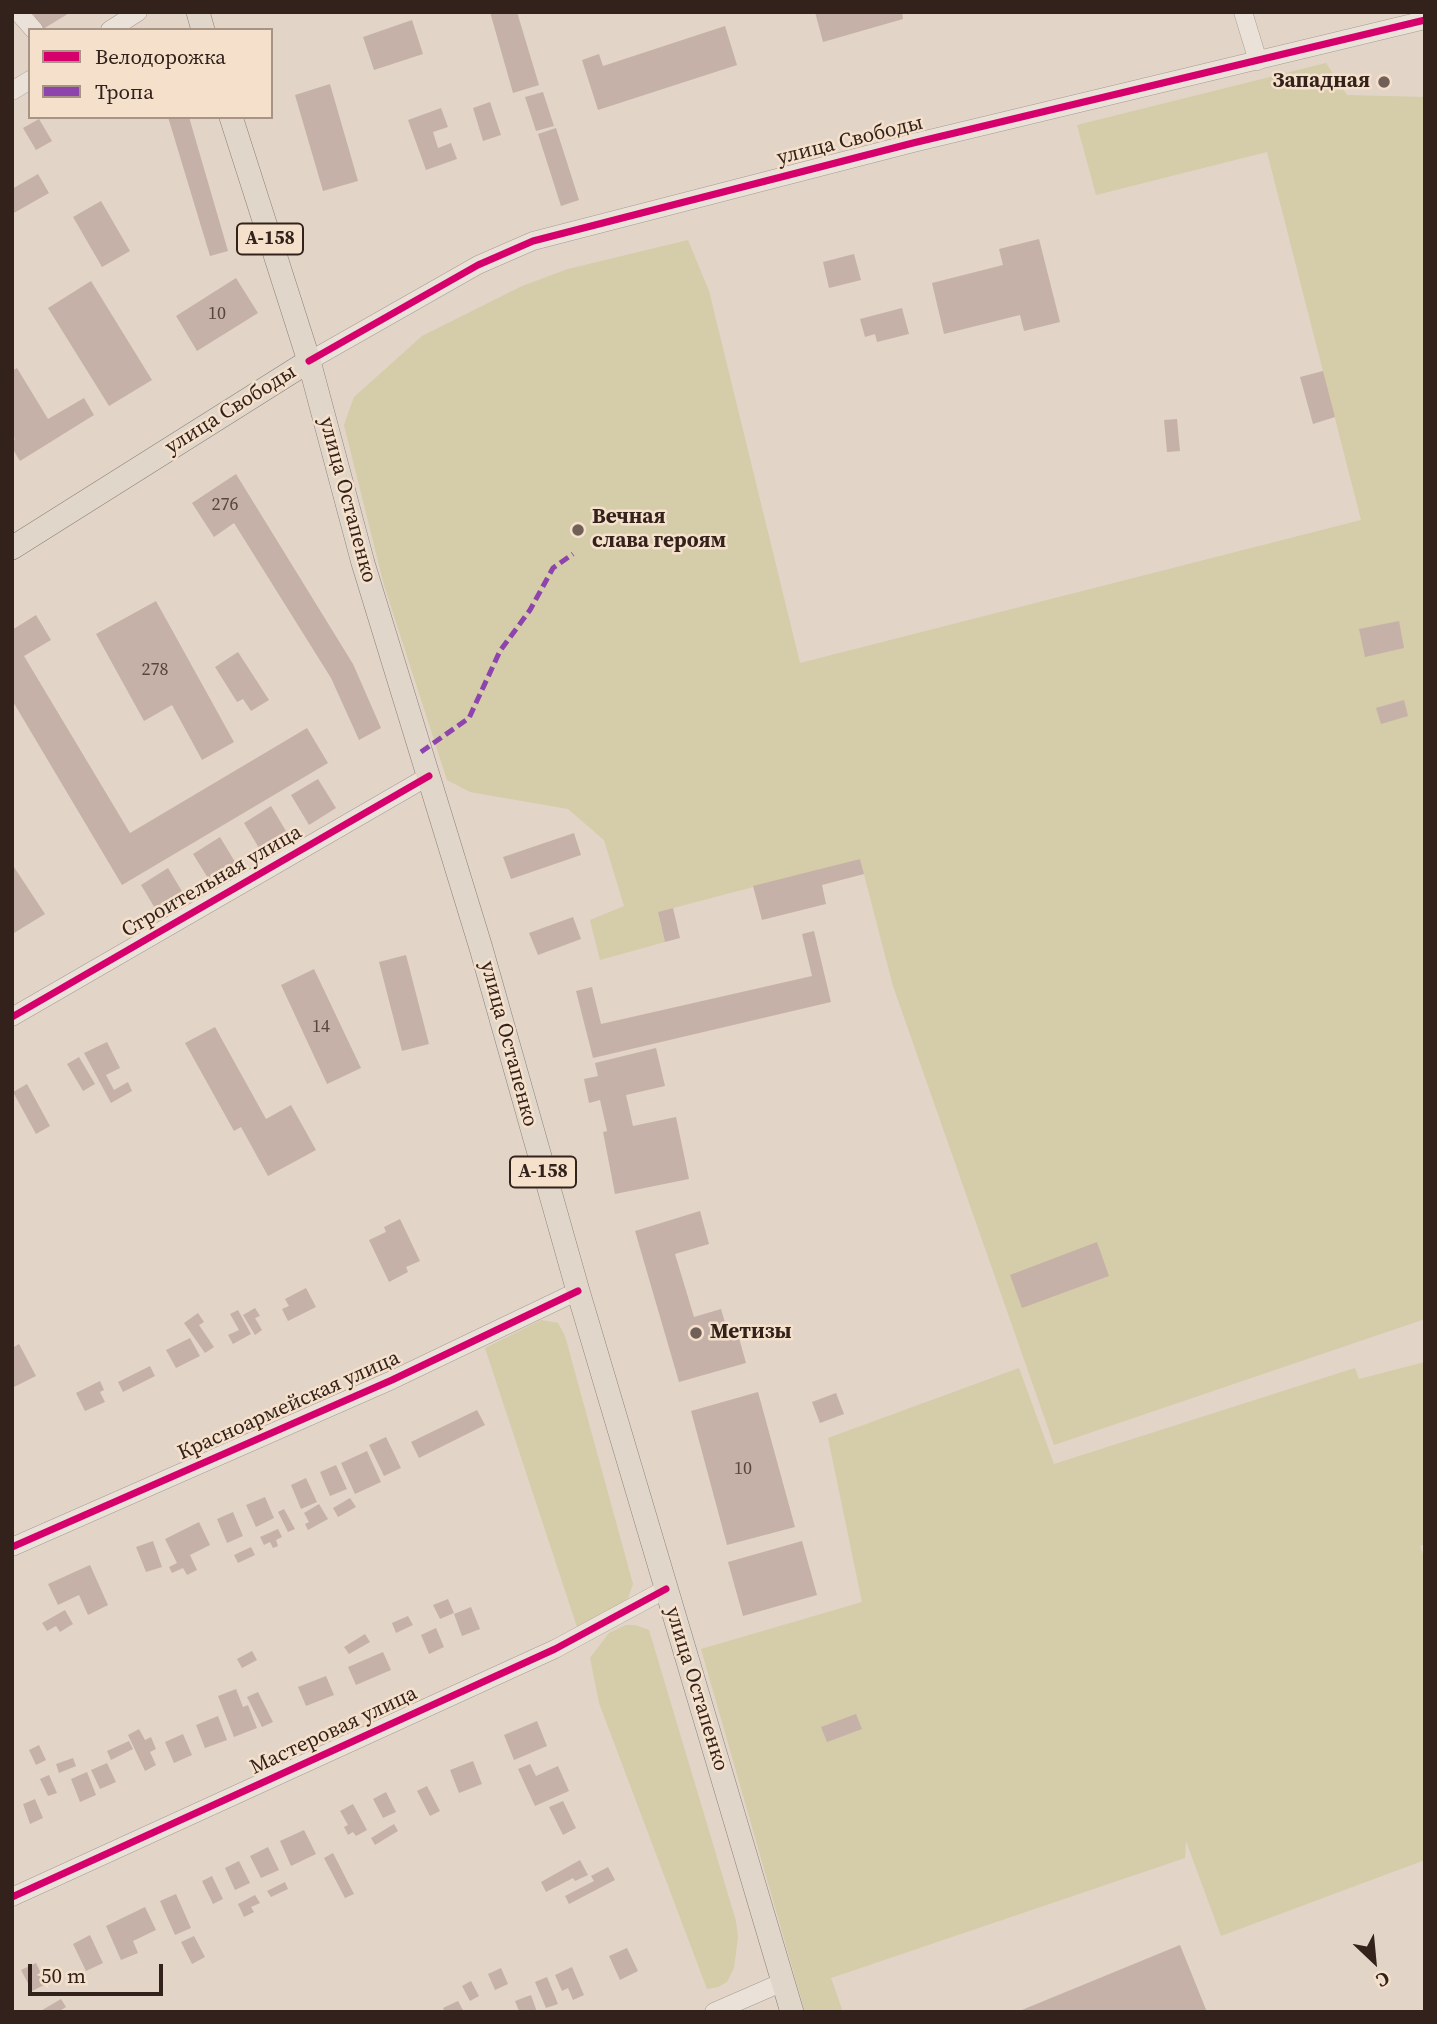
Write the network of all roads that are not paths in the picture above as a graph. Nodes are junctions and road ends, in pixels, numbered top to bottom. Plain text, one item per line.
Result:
1 (18, 12) edge
2 (138, 12) edge
3 (1242, 12) edge
4 (1425, 20) edge
5 (32, 28) edge
6 (113, 28) edge
7 (1258, 61) junction
8 (28, 81) edge
9 (12, 91) edge
10 (232, 119) edge
11 (309, 361) junction
12 (12, 548) edge
13 (429, 776) junction
14 (12, 1017) edge
15 (578, 1291) junction
16 (12, 1547) edge
17 (666, 1589) junction
18 (12, 1898) edge
19 (783, 1982) junction
20 (714, 2012) edge
21 (792, 2012) edge

1 - 5 street
2 - 6 street
3 - 7 street
4 - 7 street, улица Свободы
7 - 11 street, улица Свободы
8 - 9 street
10 - 11 main road, улица Остапенко / А-158
11 - 12 main road, улица Свободы
11 - 13 main road, улица Остапенко / А-158
13 - 14 street, Строительная улица
13 - 15 main road, улица Остапенко / А-158
15 - 16 street, Красноармейская улица
15 - 17 main road, улица Остапенко / А-158
17 - 18 street, Мастеровая улица
17 - 19 main road, улица Остапенко / А-158
19 - 20 street
19 - 21 main road, улица Остапенко / А-158

